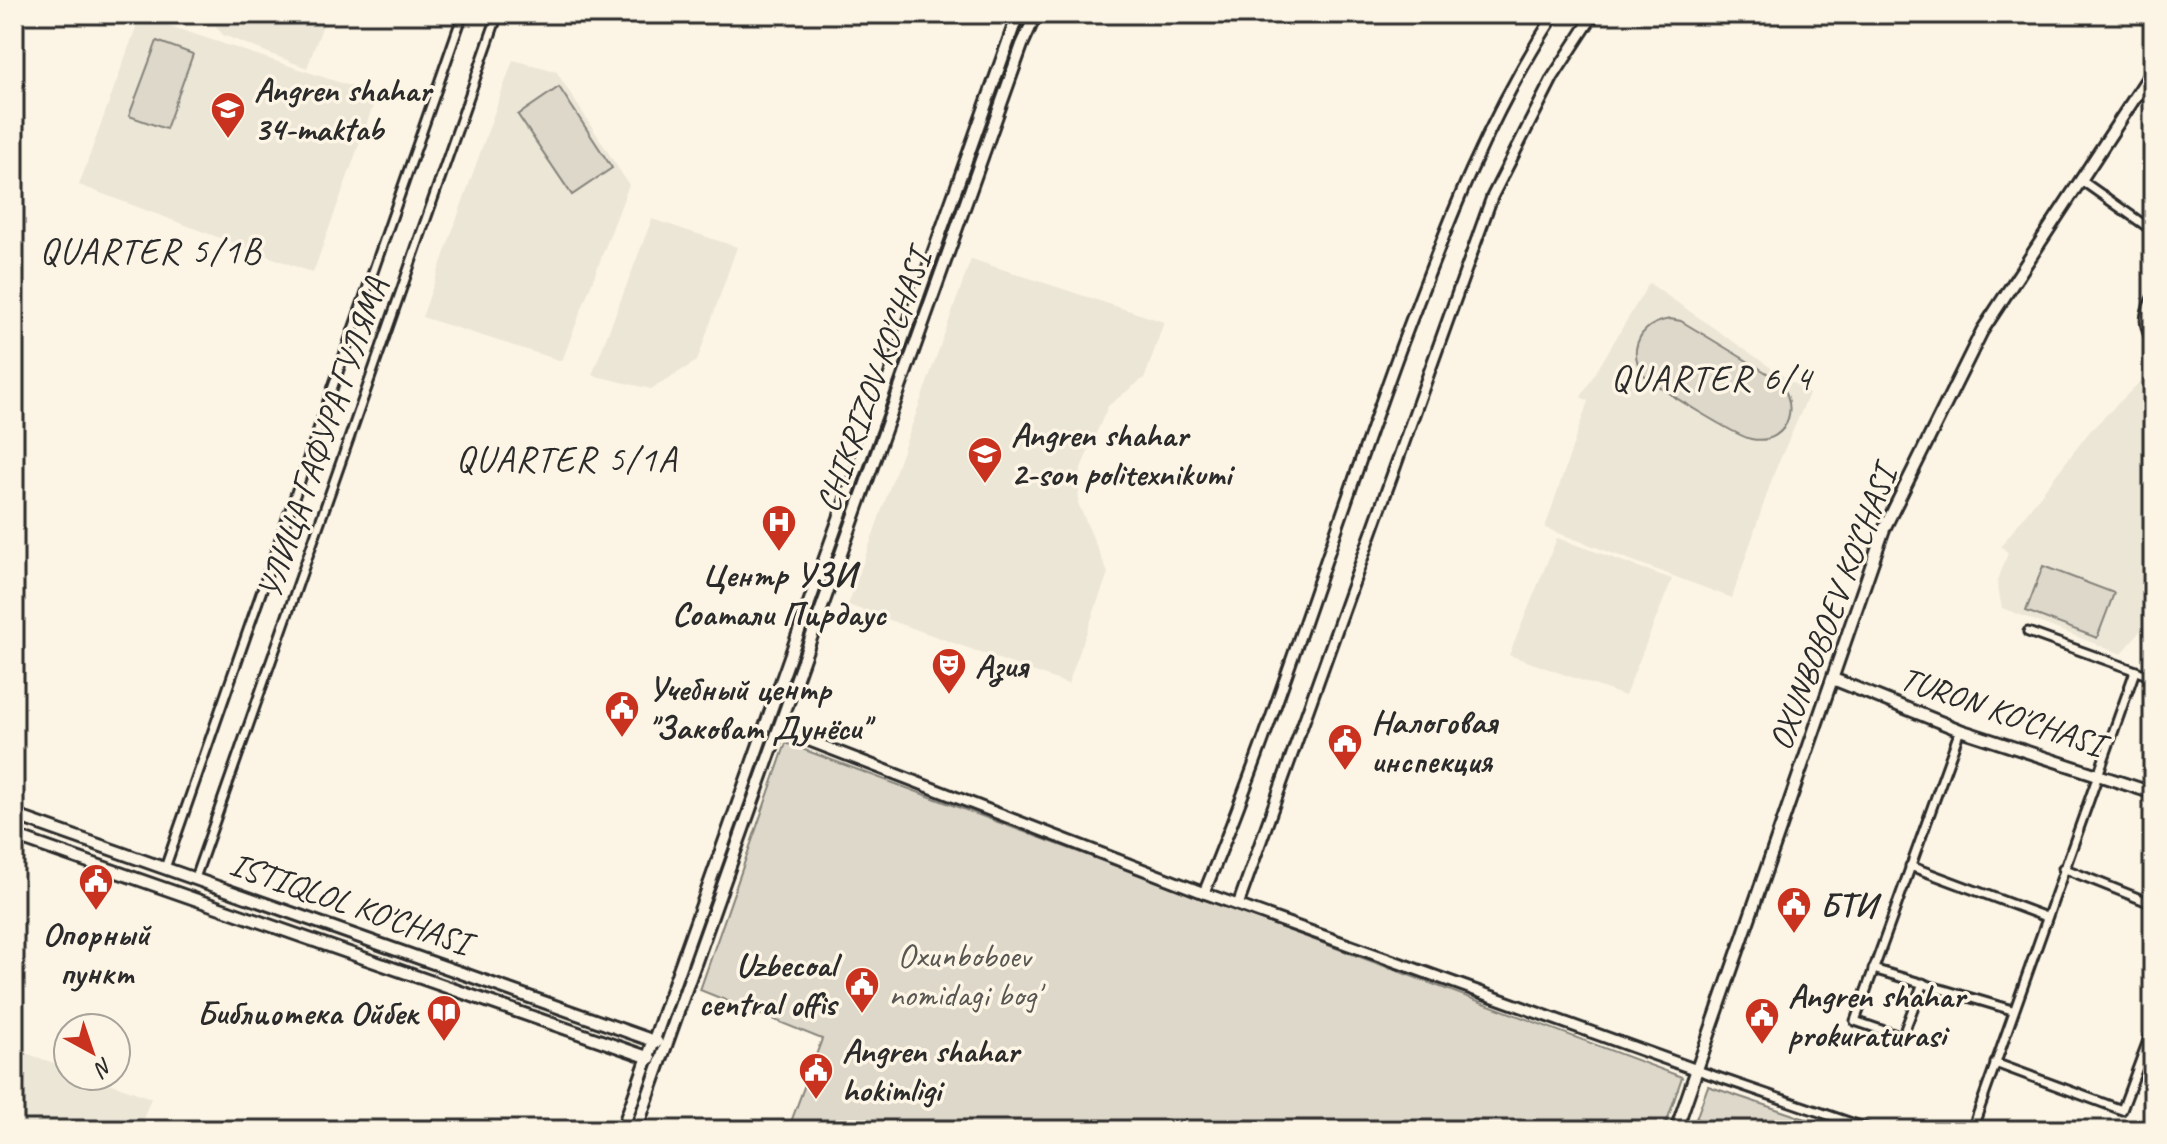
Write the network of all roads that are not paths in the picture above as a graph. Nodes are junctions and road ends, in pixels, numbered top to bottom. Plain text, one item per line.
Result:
1 (463, 14) edge
2 (498, 14) edge
3 (1018, 14) edge
4 (1036, 14) edge
5 (1555, 14) edge
6 (1594, 14) edge
7 (2153, 70) edge
8 (2081, 180) junction
9 (2153, 231) edge
10 (2153, 296) edge
11 (2153, 345) edge
12 (2028, 632) dead end
13 (2135, 671) junction
14 (2153, 677) edge
15 (1833, 679) junction
16 (779, 729) junction
17 (1960, 730) junction
18 (2098, 774) junction
19 (2153, 793) edge
20 (14, 815) edge
21 (14, 836) edge
22 (112, 850) junction
23 (1910, 866) junction
24 (105, 868) junction
25 (165, 868) junction
26 (2063, 868) junction
27 (195, 878) junction
28 (1204, 893) junction
29 (2153, 904) edge
30 (1238, 905) junction
31 (2046, 917) junction
32 (1873, 969) junction
33 (1923, 983) junction
34 (669, 996) junction
35 (683, 1001) junction
36 (2012, 1010) junction
37 (2153, 1027) edge
38 (653, 1040) junction
39 (667, 1045) junction
40 (647, 1057) junction
41 (661, 1062) junction
42 (1995, 1063) junction
43 (1697, 1070) junction
44 (622, 1130) edge
45 (636, 1130) edge
46 (1676, 1130) edge
47 (1872, 1130) edge
48 (1972, 1130) edge

1 - 25 street
2 - 27 street, УЛИЦА ГАФУРА ГУЛЯМА
3 - 34 main road, CHIKRIZOV KO'CHASI
4 - 16 main road, CHIKRIZOV KO'CHASI
5 - 28 street
6 - 30 street
7 - 8 main road, OXUNBOBOEV KO'CHASI
8 - 9 street
8 - 15 main road, OXUNBOBOEV KO'CHASI
10 - 11 street
12 - 13 street
13 - 14 street
13 - 18 street
15 - 17 main road, TURON KO'CHASI
15 - 43 main road, OXUNBOBOEV KO'CHASI
16 - 28 street
16 - 35 main road, CHIKRIZOV KO'CHASI
17 - 18 main road, TURON KO'CHASI
17 - 23 street
18 - 19 main road, TURON KO'CHASI
18 - 26 street
20 - 22 main road, ISTIQLOL KO'CHASI
21 - 24 main road, ISTIQLOL KO'CHASI
22 - 24 main road
22 - 25 main road, ISTIQLOL KO'CHASI
23 - 31 street
23 - 32 street
24 - 40 main road, ISTIQLOL KO'CHASI
25 - 27 main road, ISTIQLOL KO'CHASI
26 - 29 street
26 - 31 street
27 - 38 main road, ISTIQLOL KO'CHASI
28 - 30 street
30 - 43 street
31 - 36 street
32 - 33 street
32 - 33 street
33 - 36 street
34 - 35 main road
34 - 38 main road, CHIKRIZOV KO'CHASI
35 - 39 main road, CHIKRIZOV KO'CHASI
36 - 42 street
37 - 42 street
38 - 39 main road, ISTIQLOL KO'CHASI
38 - 40 main road, CHIKRIZOV KO'CHASI
39 - 41 main road, CHIKRIZOV KO'CHASI
40 - 41 main road, ISTIQLOL KO'CHASI
40 - 44 main road, CHIKRIZOV KO'CHASI
41 - 45 main road, CHIKRIZOV KO'CHASI
42 - 48 street
43 - 46 main road, OXUNBOBOEV KO'CHASI
43 - 47 street

